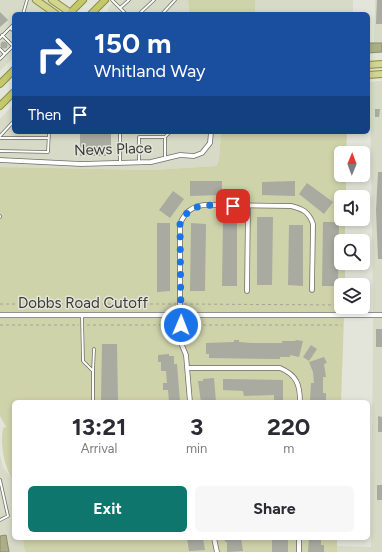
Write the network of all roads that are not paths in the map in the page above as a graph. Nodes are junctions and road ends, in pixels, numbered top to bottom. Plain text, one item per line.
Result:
1 (27, 0) edge
2 (36, 0) edge
3 (52, 0) edge
4 (83, 0) edge
5 (105, 0) edge
6 (112, 0) edge
7 (129, 0) edge
8 (154, 0) edge
9 (175, 0) edge
10 (98, 7) junction
11 (120, 8) junction
12 (24, 12) edge
13 (53, 12) edge
14 (67, 12) edge
15 (72, 12) edge
16 (93, 12) edge
17 (97, 12) edge
18 (124, 12) edge
19 (141, 12) edge
20 (164, 12) edge
21 (10, 28) edge
22 (2, 36) junction
23 (0, 38) edge
24 (12, 44) edge
25 (12, 48) edge
26 (0, 49) edge
27 (5, 54) junction
28 (0, 59) edge
29 (382, 64) edge
30 (370, 65) edge
31 (12, 72) edge
32 (382, 74) edge
33 (370, 75) edge
34 (0, 84) edge
35 (12, 94) edge
36 (0, 106) edge
37 (12, 124) edge
38 (49, 134) edge
39 (120, 134) edge
40 (168, 134) edge
41 (211, 134) edge
42 (0, 137) edge
43 (166, 137) junction
44 (49, 138) junction
45 (0, 151) edge
46 (165, 158) junction
47 (0, 160) edge
48 (138, 163) junction
49 (120, 164) junction
50 (248, 206) junction
51 (312, 290) dead end
52 (247, 291) dead end
53 (0, 315) edge
54 (82, 315) junction
55 (181, 315) junction
56 (382, 315) edge
57 (94, 349) dead end
58 (188, 368) junction
59 (93, 371) junction
60 (93, 400) edge
61 (190, 400) edge
62 (300, 400) edge
63 (0, 480) edge
64 (0, 520) edge
65 (214, 540) edge
66 (299, 540) edge
67 (217, 552) edge
68 (299, 552) edge

1 - 12 lane
2 - 13 main road
3 - 14 main road
4 - 15 highway
5 - 10 highway
6 - 11 lane
7 - 11 lane
8 - 19 lane
9 - 20 lane
10 - 16 highway
10 - 17 main road
11 - 18 lane
21 - 22 lane
22 - 23 lane
22 - 24 lane
25 - 27 lane
26 - 27 lane
27 - 28 lane
29 - 30 main road
31 - 34 highway
32 - 33 main road
35 - 36 highway
37 - 42 lane
38 - 44 lane
39 - 49 lane
40 - 43 lane
41 - 46 street, News Place
42 - 44 lane
43 - 46 lane
43 - 48 lane
44 - 45 lane
46 - 48 street, News Place
47 - 49 street, News Place
48 - 49 street, News Place
50 - 51 street
50 - 52 street
50 - 55 street
53 - 54 street, Dobbs Road Cutoff
54 - 55 street, Dobbs Road Cutoff
54 - 59 lane
55 - 56 street, Dobbs Road Cutoff
55 - 58 street
57 - 59 lane
58 - 61 street
58 - 62 street
59 - 60 lane
63 - 64 lane
65 - 67 street
66 - 68 street

